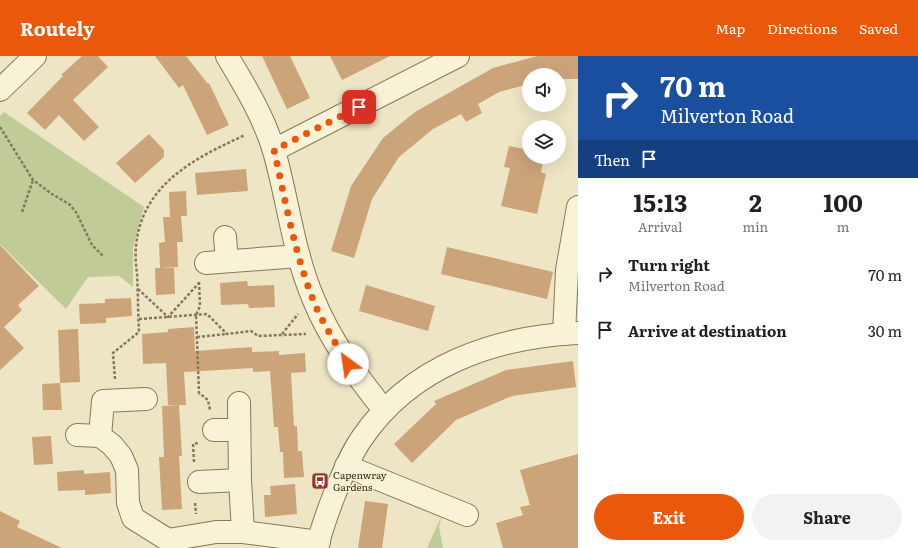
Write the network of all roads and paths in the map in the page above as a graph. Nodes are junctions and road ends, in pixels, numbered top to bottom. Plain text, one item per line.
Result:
1 (35, 56) edge
2 (227, 56) edge
3 (458, 56) edge
4 (0, 90) edge
5 (264, 126) junction
6 (0, 127) edge
7 (274, 150) junction
8 (33, 180) junction
9 (578, 207) edge
10 (22, 212) dead end
11 (225, 237) dead end
12 (103, 256) dead end
13 (299, 256) junction
14 (211, 269) junction
15 (137, 288) junction
16 (200, 295) dead end
17 (196, 315) junction
18 (168, 317) junction
19 (139, 319) junction
20 (329, 333) junction
21 (227, 334) junction
22 (571, 334) edge
23 (197, 337) junction
24 (146, 399) dead end
25 (103, 401) junction
26 (239, 403) dead end
27 (384, 410) junction
28 (214, 430) joint
29 (238, 430) junction
30 (78, 435) dead end
31 (100, 436) junction
32 (346, 466) junction
33 (240, 480) junction
34 (199, 482) dead end
35 (467, 515) dead end
36 (244, 532) junction
37 (167, 544) edge
38 (318, 545) edge

1 - 4 street
2 - 5 street
3 - 7 street
5 - 7 street
5 - 15 path
6 - 8 path
7 - 13 street
8 - 10 path
8 - 12 path
9 - 22 street
11 - 14 street
13 - 14 street
13 - 20 street
14 - 18 path
15 - 18 path
15 - 19 path
16 - 17 path
17 - 18 path
17 - 21 path
17 - 23 path
18 - 19 path
19 - 25 path
20 - 21 path
20 - 27 street
21 - 23 path
22 - 27 street
23 - 28 path
24 - 25 street
25 - 31 street
26 - 29 street
27 - 32 street
28 - 29 street
29 - 33 street
30 - 31 street
31 - 37 street
32 - 35 street
32 - 38 street
33 - 34 street
33 - 36 street
36 - 37 street
36 - 38 street

